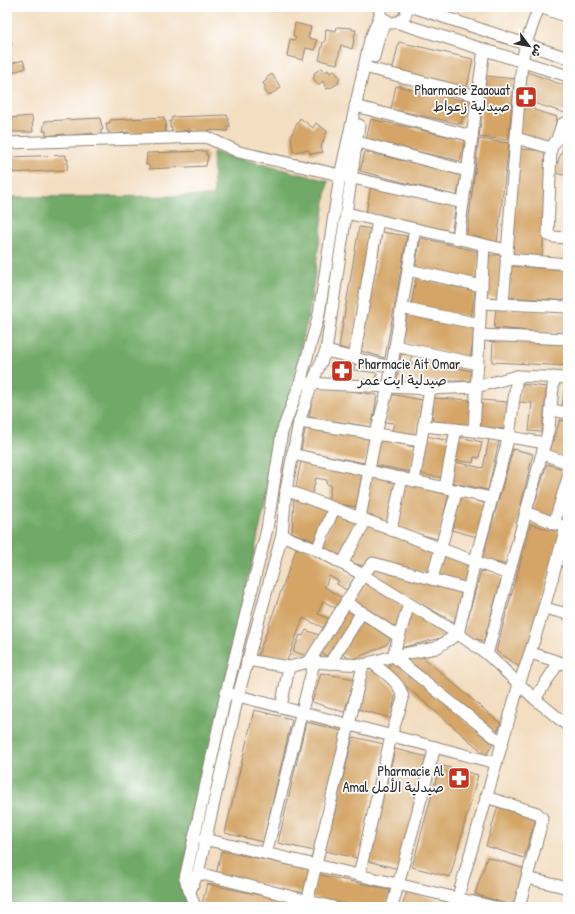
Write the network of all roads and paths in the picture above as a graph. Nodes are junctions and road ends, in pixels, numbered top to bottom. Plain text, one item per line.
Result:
1 (407, 7) edge
2 (413, 7) edge
3 (539, 7) edge
4 (386, 17) edge
5 (568, 17) edge
6 (526, 42) junction
7 (484, 50) junction
8 (568, 58) edge
9 (522, 61) junction
10 (367, 68) junction
11 (568, 76) edge
12 (478, 96) junction
13 (358, 107) junction
14 (568, 122) edge
15 (472, 136) junction
16 (516, 138) junction
17 (352, 141) junction
18 (7, 143) edge
19 (551, 148) junction
20 (467, 171) junction
21 (340, 176) junction
22 (351, 178) junction
23 (463, 203) junction
24 (346, 213) junction
25 (378, 220) junction
26 (415, 229) junction
27 (568, 238) edge
28 (458, 239) junction
29 (484, 245) junction
30 (507, 255) junction
31 (568, 264) edge
32 (408, 270) junction
33 (482, 286) junction
34 (481, 302) junction
35 (503, 304) junction
36 (568, 307) edge
37 (400, 308) junction
38 (479, 329) junction
39 (568, 339) edge
40 (395, 346) junction
41 (326, 351) junction
42 (354, 358) junction
43 (478, 364) junction
44 (391, 367) junction
45 (517, 376) junction
46 (554, 377) junction
47 (568, 378) edge
48 (300, 383) junction
49 (312, 383) junction
50 (476, 387) junction
51 (388, 388) junction
52 (430, 389) junction
53 (552, 410) junction
54 (568, 413) edge
55 (299, 422) junction
56 (423, 426) junction
57 (456, 429) junction
58 (474, 431) junction
59 (376, 433) junction
60 (509, 436) junction
61 (420, 441) junction
62 (545, 443) junction
63 (292, 454) junction
64 (543, 454) junction
65 (568, 463) edge
66 (368, 471) junction
67 (568, 477) edge
68 (402, 478) junction
69 (414, 481) junction
70 (445, 487) junction
71 (286, 490) junction
72 (457, 490) junction
73 (491, 498) junction
74 (334, 508) junction
75 (525, 512) junction
76 (363, 519) junction
77 (554, 524) junction
78 (567, 527) edge
79 (390, 530) junction
80 (282, 535) junction
81 (441, 548) junction
82 (317, 550) junction
83 (475, 561) junction
84 (342, 564) junction
85 (508, 574) junction
86 (362, 575) junction
87 (432, 579) junction
88 (468, 590) junction
89 (346, 602) junction
90 (409, 604) junction
91 (544, 608) junction
92 (362, 612) junction
93 (568, 614) edge
94 (458, 634) junction
95 (399, 637) junction
96 (531, 653) junction
97 (487, 654) junction
98 (393, 656) junction
99 (247, 660) junction
100 (311, 662) junction
101 (330, 663) junction
102 (367, 663) junction
103 (563, 663) edge
104 (290, 667) junction
105 (519, 684) junction
106 (226, 693) junction
107 (238, 696) junction
108 (535, 699) junction
109 (281, 707) junction
110 (302, 712) junction
111 (349, 725) junction
112 (568, 726) edge
113 (391, 736) junction
114 (502, 743) junction
115 (435, 747) junction
116 (496, 763) junction
117 (486, 797) junction
118 (204, 840) junction
119 (266, 854) junction
120 (316, 865) junction
121 (198, 873) junction
122 (359, 876) junction
123 (527, 878) junction
124 (398, 884) junction
125 (568, 888) edge
126 (190, 892) junction
127 (456, 903) edge
128 (307, 904) edge
129 (195, 907) edge
130 (333, 907) edge
131 (392, 907) edge
132 (495, 907) edge
133 (519, 907) edge

1 - 4 street
2 - 6 street
3 - 5 street
3 - 6 street
4 - 7 street
4 - 10 street
6 - 8 street
6 - 9 street
7 - 9 street
7 - 12 street
9 - 11 street
9 - 16 street
10 - 12 street
10 - 13 street
12 - 15 street
13 - 15 street
13 - 17 street
14 - 19 street
15 - 20 street
16 - 19 street
16 - 30 street
17 - 20 street
17 - 21 street
17 - 22 street
18 - 21 street
19 - 27 street
20 - 23 street
21 - 22 street
21 - 48 street
22 - 23 street
22 - 24 street
23 - 28 street
24 - 25 street
24 - 41 street
25 - 26 street
25 - 42 street
26 - 28 street
26 - 32 street
28 - 29 street
29 - 30 street
29 - 33 street
30 - 31 street
30 - 35 street
32 - 33 street
32 - 37 street
33 - 34 street
34 - 35 street
34 - 38 street
35 - 36 street
37 - 38 street
37 - 40 street
38 - 39 street
38 - 43 street
40 - 43 street
40 - 44 street
41 - 42 street
41 - 49 street
42 - 44 street
43 - 50 street
44 - 51 street
45 - 46 street
45 - 50 street
45 - 60 street
46 - 47 street
46 - 53 street
48 - 49 street
48 - 106 street
49 - 51 street
49 - 55 street
50 - 52 street
50 - 58 street
51 - 52 street
51 - 59 street
52 - 56 street
53 - 54 street
53 - 62 street
55 - 59 street
55 - 63 street
56 - 57 street
56 - 61 street
57 - 58 street
57 - 70 street
58 - 60 street
59 - 61 street
59 - 66 street
60 - 62 street
60 - 73 street
61 - 69 street
62 - 64 street
63 - 66 street
63 - 71 street
64 - 65 street
64 - 75 street
66 - 68 street
66 - 76 street
67 - 77 street
68 - 69 street
68 - 79 street
69 - 70 street
70 - 72 street
71 - 74 street
71 - 80 street
72 - 73 street
72 - 81 street
73 - 83 street
74 - 76 street
74 - 82 street
75 - 77 street
75 - 85 street
76 - 79 street
76 - 84 street
77 - 78 street
78 - 91 street
79 - 81 street
80 - 82 street
80 - 99 street
81 - 83 street
81 - 87 street
82 - 84 street
83 - 85 street
83 - 88 street
84 - 86 street
85 - 97 street
86 - 87 street
86 - 89 street
86 - 90 street
87 - 88 street
88 - 94 street
89 - 92 street
89 - 100 street
90 - 94 street
90 - 95 street
91 - 93 street
91 - 96 street
92 - 95 street
92 - 101 street
94 - 97 street
94 - 98 street
95 - 98 street
96 - 103 street
96 - 105 street
97 - 105 street
98 - 102 street
98 - 114 street
99 - 104 street
99 - 107 street
100 - 101 street
100 - 104 street
100 - 110 street
101 - 102 street
102 - 111 street
102 - 113 street
103 - 108 street
104 - 109 street
105 - 108 street
105 - 114 street
106 - 107 street
106 - 126 street
107 - 109 street
107 - 118 street
108 - 112 street
109 - 110 street
110 - 111 street
110 - 119 street
111 - 113 street
111 - 120 street
113 - 115 street
113 - 122 street
114 - 116 street
115 - 116 street
115 - 124 street
116 - 117 street
117 - 123 street
117 - 127 street
118 - 119 street
118 - 121 street
119 - 120 street
120 - 122 street
120 - 128 street
121 - 126 street
121 - 128 street
122 - 124 street
123 - 125 street
123 - 133 street
124 - 127 street
124 - 131 street
126 - 129 street
127 - 132 street
128 - 130 street

